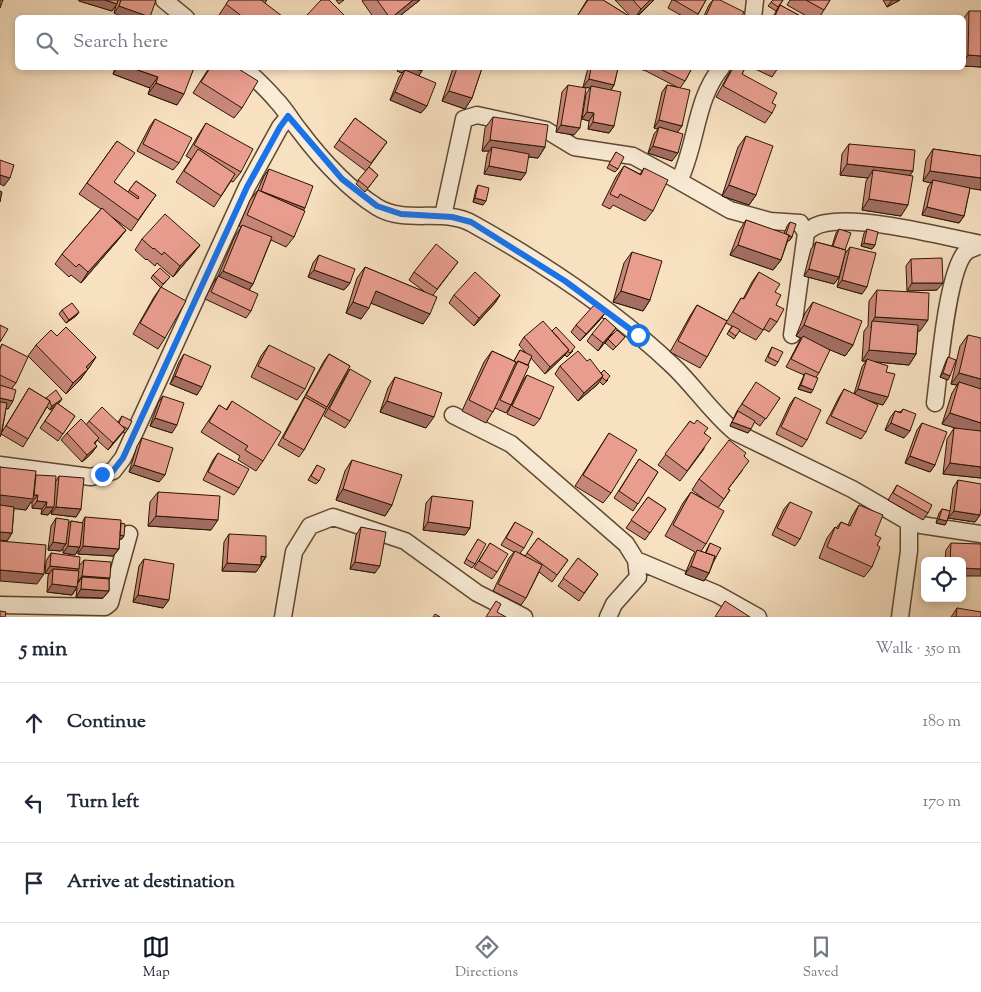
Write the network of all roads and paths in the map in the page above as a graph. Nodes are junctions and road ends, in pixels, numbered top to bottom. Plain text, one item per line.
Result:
1 (164, 0) edge
2 (755, 0) edge
3 (182, 15) edge
4 (753, 15) edge
5 (246, 70) edge
6 (719, 70) edge
7 (288, 116) junction
8 (679, 181) junction
9 (443, 216) junction
10 (806, 232) junction
11 (981, 244) edge
12 (792, 335) dead end
13 (935, 403) dead end
14 (453, 415) dead end
15 (0, 465) edge
16 (909, 522) junction
17 (129, 534) dead end
18 (981, 534) edge
19 (636, 560) junction
20 (0, 605) edge
21 (283, 617) edge
22 (524, 617) edge
23 (608, 617) edge
24 (758, 617) edge
25 (900, 617) edge

1 - 3 street
2 - 4 street
5 - 7 street
6 - 8 street
7 - 9 street
7 - 15 street
8 - 9 street
8 - 10 street
9 - 16 street
10 - 11 street
10 - 12 street
11 - 13 street
14 - 19 street
16 - 18 street
16 - 25 street
17 - 20 street
19 - 23 street
19 - 24 street
21 - 22 street

